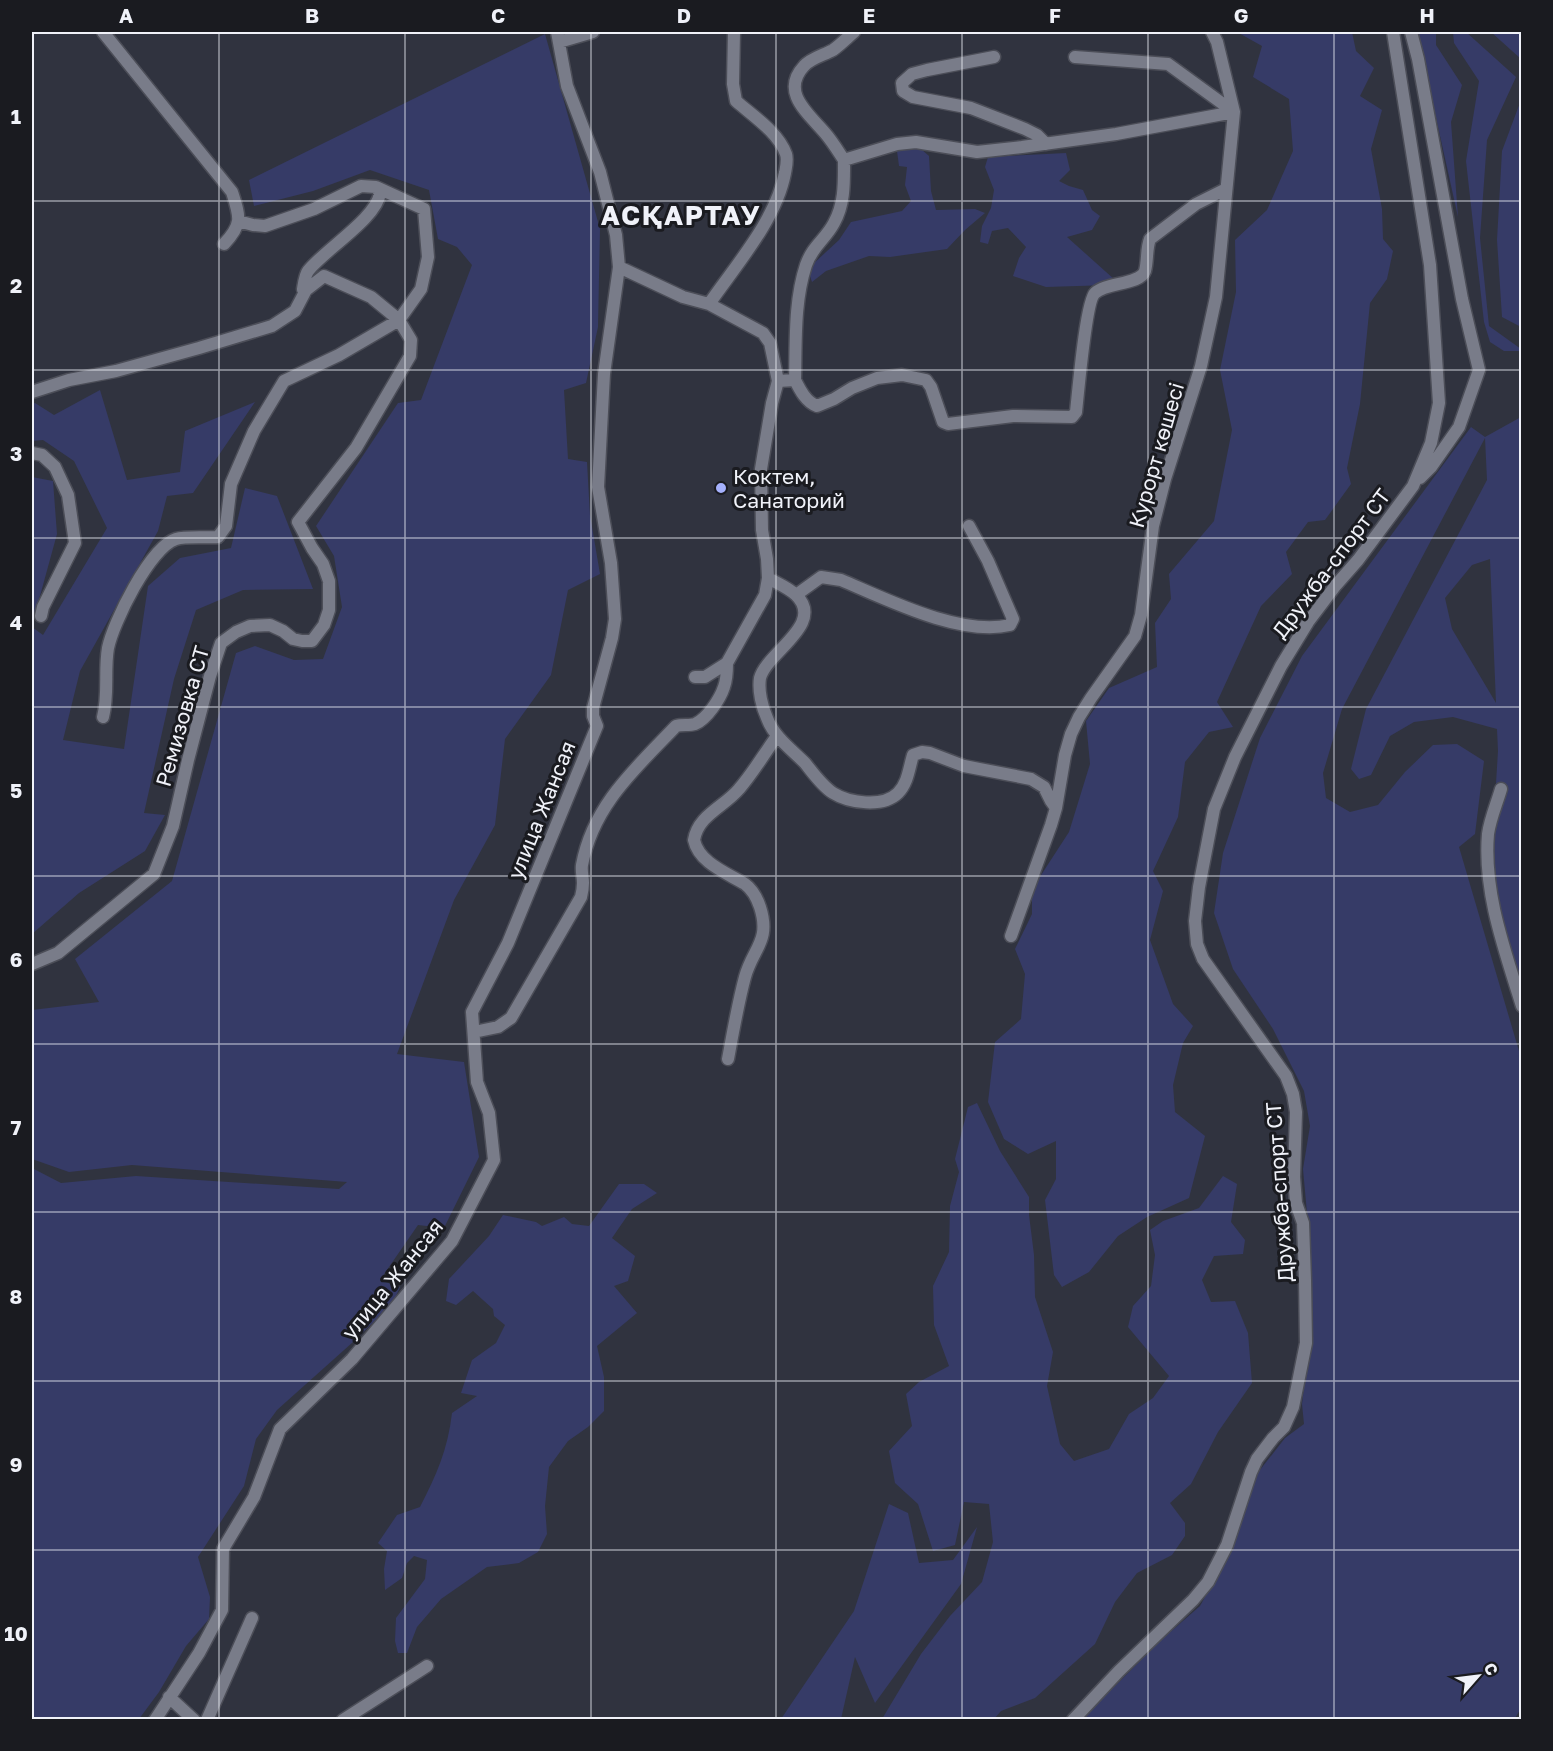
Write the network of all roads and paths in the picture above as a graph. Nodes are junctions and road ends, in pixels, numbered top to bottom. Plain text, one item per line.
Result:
1 (103, 32) edge
2 (594, 32) edge
3 (734, 32) edge
4 (854, 32) edge
5 (1212, 32) edge
6 (1393, 32) edge
7 (1411, 32) edge
8 (558, 37) edge
9 (994, 57) dead end
10 (1075, 57) dead end
11 (1233, 112) junction
12 (1046, 144) junction
13 (844, 160) junction
14 (376, 187) junction
15 (1226, 189) junction
16 (238, 220) junction
17 (224, 244) dead end
18 (619, 267) junction
19 (306, 290) junction
20 (709, 304) junction
21 (399, 320) junction
22 (795, 380) junction
23 (778, 381) junction
24 (32, 392) edge
25 (32, 453) edge
26 (1413, 486) junction
27 (969, 526) dead end
28 (768, 578) junction
29 (796, 595) junction
30 (41, 616) dead end
31 (727, 663) junction
32 (695, 676) dead end
33 (103, 717) dead end
34 (777, 736) junction
35 (1501, 789) dead end
36 (1056, 808) junction
37 (1011, 936) dead end
38 (32, 964) edge
39 (1521, 1006) edge
40 (474, 1032) junction
41 (728, 1059) dead end
42 (252, 1618) dead end
43 (427, 1666) dead end
44 (169, 1698) junction
45 (155, 1719) edge
46 (194, 1719) edge
47 (207, 1719) edge
48 (343, 1719) edge
49 (1072, 1719) edge

1 - 16 street
2 - 8 street
3 - 20 street
4 - 13 street
5 - 11 street, Курорт көшесі
6 - 26 street, Дружба-спорт СТ
7 - 26 street
8 - 18 street
9 - 12 street
10 - 11 street
11 - 12 street
11 - 15 street, Курорт көшесі
12 - 13 street
13 - 22 street
14 - 16 street
14 - 19 street
14 - 21 street
15 - 22 street
15 - 36 street, Курорт көшесі
16 - 17 street
18 - 20 street
18 - 40 street, улица Жансая
19 - 21 street
19 - 24 street
20 - 23 street
21 - 33 street
21 - 38 street, Ремизовка СТ
22 - 23 street
23 - 28 street
25 - 30 street
26 - 49 street, Дружба-спорт СТ
27 - 29 street
28 - 29 street
28 - 31 street
29 - 34 street
31 - 32 street
31 - 40 street
34 - 36 street
34 - 41 street
35 - 39 street
36 - 37 street, Курорт көшесі
40 - 44 street, улица Жансая
42 - 47 street
43 - 48 street
44 - 45 street, улица Жансая
44 - 46 street

